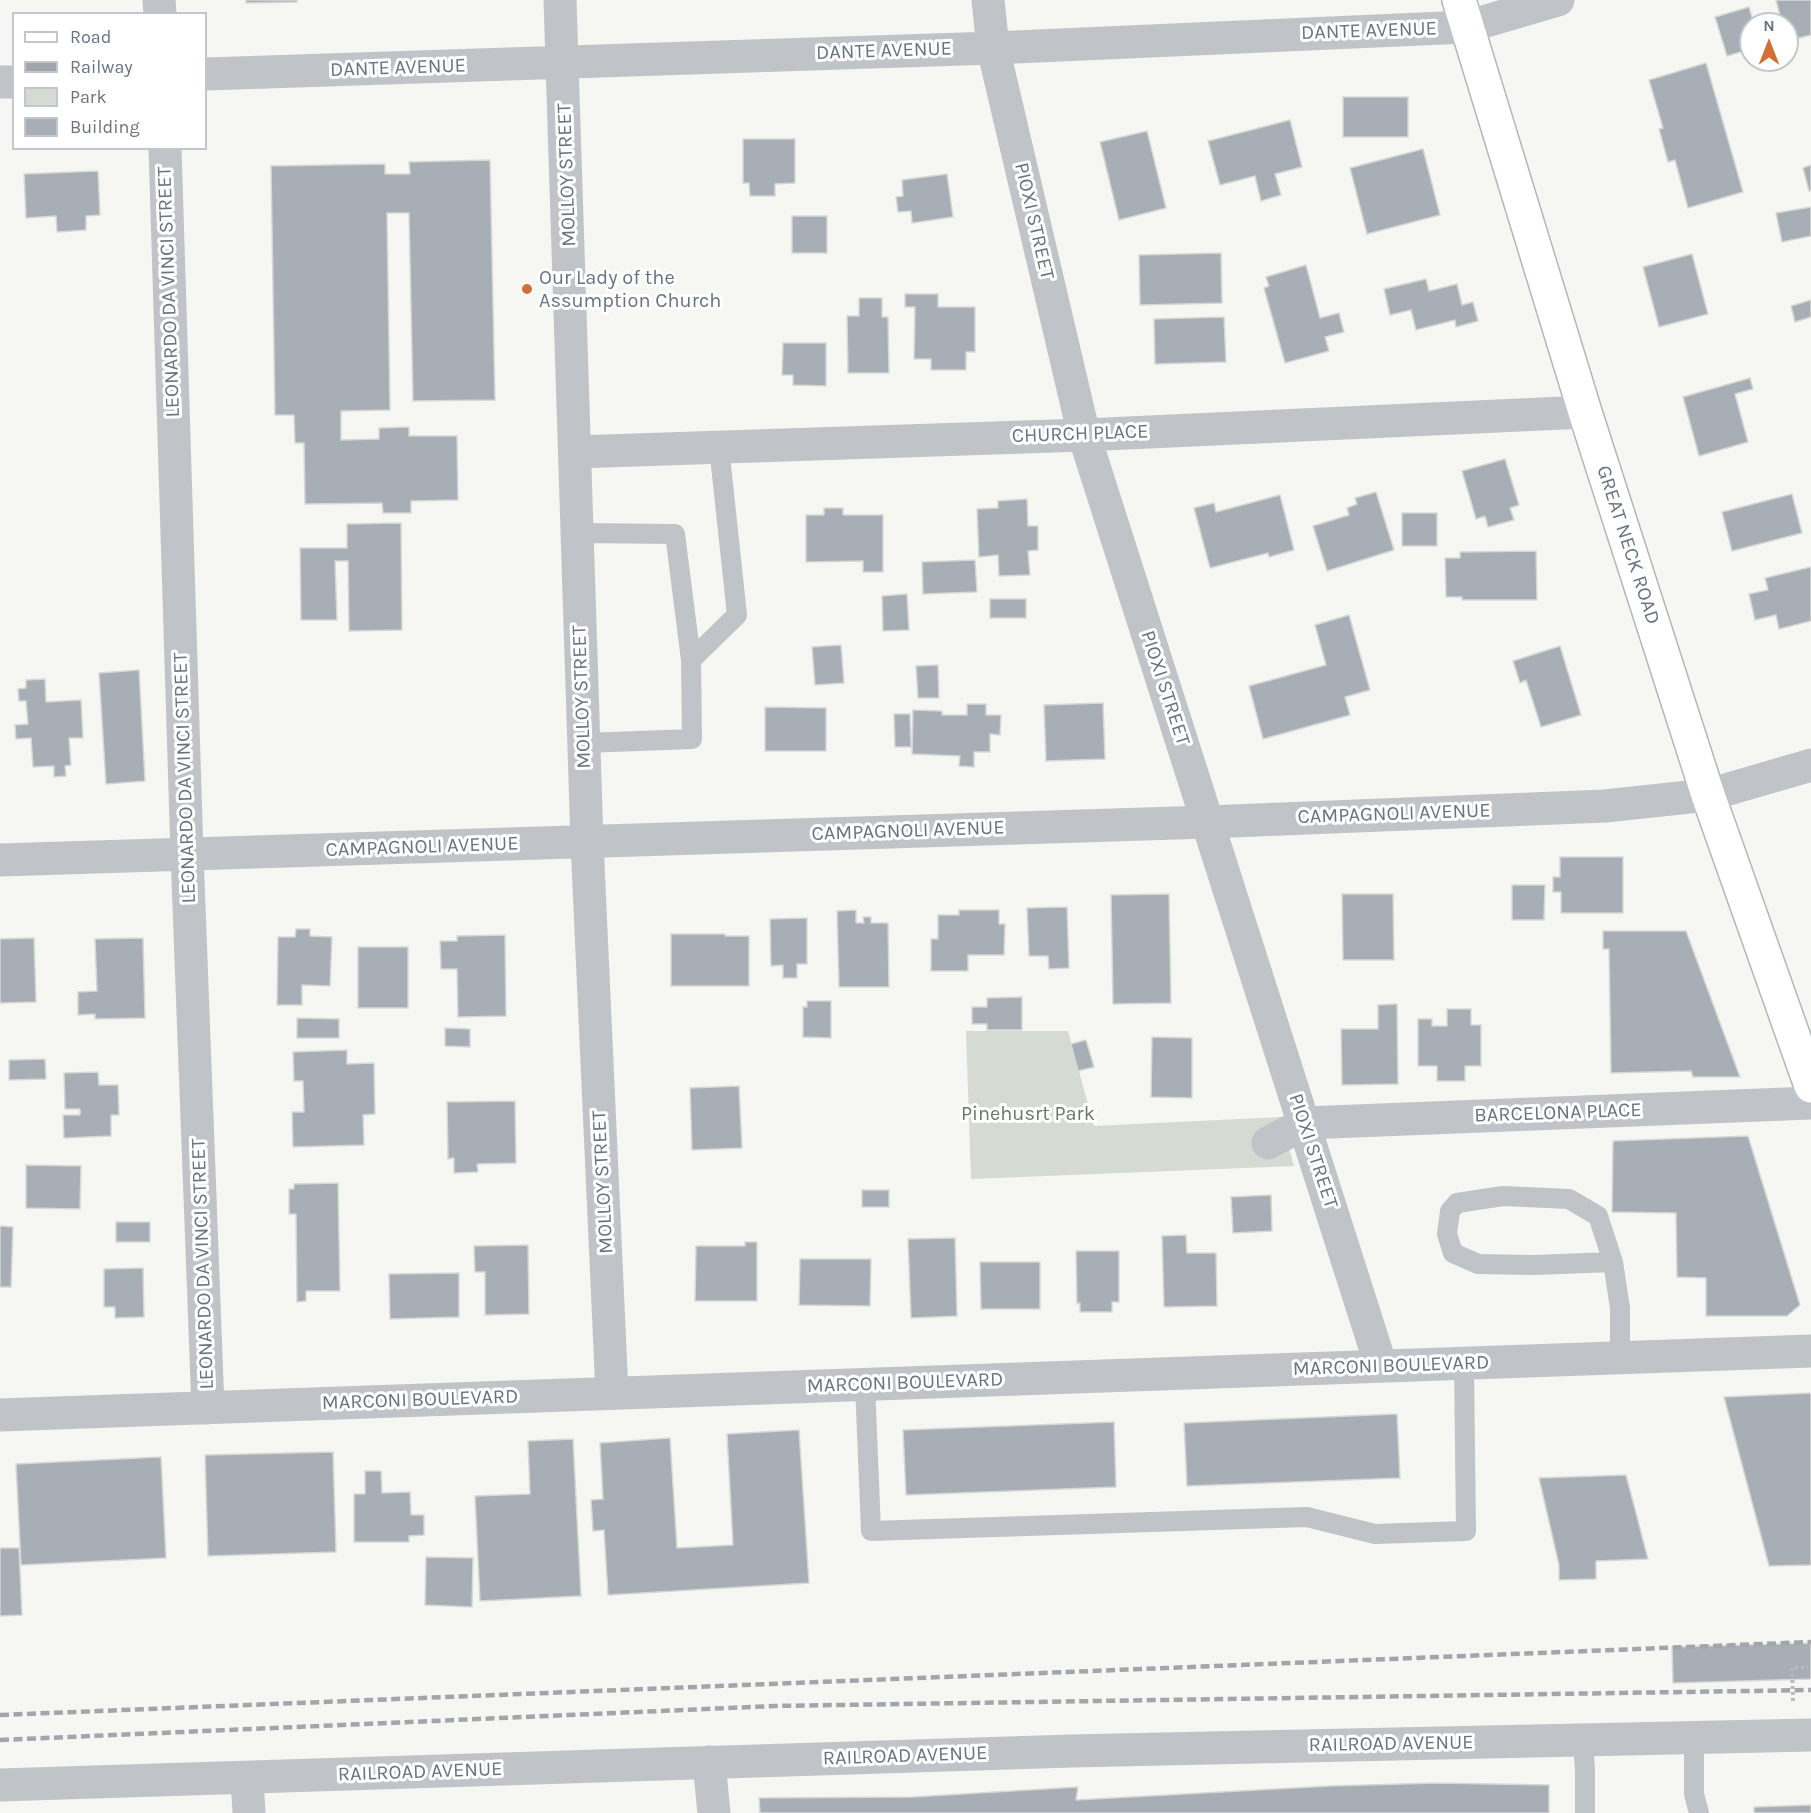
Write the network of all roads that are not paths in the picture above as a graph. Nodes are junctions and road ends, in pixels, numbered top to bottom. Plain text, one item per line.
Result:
1 (561, 0) edge
2 (988, 0) edge
3 (1558, 0) edge
4 (1463, 13) edge
5 (993, 48) junction
6 (563, 62) junction
7 (207, 74) edge
8 (165, 150) edge
9 (1585, 412) junction
10 (1084, 435) junction
11 (719, 447) junction
12 (575, 452) junction
13 (577, 533) junction
14 (691, 660) junction
15 (584, 743) junction
16 (1811, 765) edge
17 (1708, 795) junction
18 (1208, 822) junction
19 (587, 842) junction
20 (187, 854) junction
21 (0, 860) edge
22 (1811, 1086) edge
23 (1811, 1103) edge
24 (1305, 1123) junction
25 (1268, 1143) dead end
26 (1613, 1262) junction
27 (1811, 1351) edge
28 (1620, 1358) junction
29 (1464, 1363) junction
30 (1382, 1366) junction
31 (865, 1384) junction
32 (612, 1393) junction
33 (208, 1407) junction
34 (0, 1415) edge
35 (1811, 1735) edge
36 (1694, 1737) junction
37 (1583, 1740) junction
38 (709, 1762) junction
39 (247, 1778) junction
40 (0, 1785) edge
41 (249, 1813) edge
42 (714, 1813) edge
43 (1585, 1813) edge
44 (1699, 1813) edge

1 - 6 street, MOLLOY STREET
2 - 5 street, PIOXI STREET
3 - 4 street, DANTE AVENUE
4 - 5 street, DANTE AVENUE
4 - 9 main road, GREAT NECK ROAD
5 - 6 street, DANTE AVENUE
5 - 10 street, PIOXI STREET
6 - 7 street, DANTE AVENUE
6 - 12 street, MOLLOY STREET
8 - 20 street, LEONARDO DA VINCI STREET
9 - 10 street, CHURCH PLACE
9 - 17 main road, GREAT NECK ROAD
10 - 11 street, CHURCH PLACE
10 - 18 street, PIOXI STREET
11 - 12 street, CHURCH PLACE
11 - 14 lane
12 - 13 street, MOLLOY STREET
13 - 14 lane
13 - 15 street, MOLLOY STREET
14 - 15 lane
15 - 19 street, MOLLOY STREET
16 - 17 street, CAMPAGNOLI AVENUE
17 - 18 street, CAMPAGNOLI AVENUE
17 - 22 main road, GREAT NECK ROAD
18 - 19 street, CAMPAGNOLI AVENUE
18 - 24 street, PIOXI STREET
19 - 20 street, CAMPAGNOLI AVENUE
19 - 32 street, MOLLOY STREET
20 - 21 street, CAMPAGNOLI AVENUE
20 - 33 street, LEONARDO DA VINCI STREET
23 - 24 street, BARCELONA PLACE
24 - 25 street
24 - 30 street, PIOXI STREET
26 - 26 lane
26 - 28 lane
27 - 28 street, MARCONI BOULEVARD
28 - 29 street, MARCONI BOULEVARD
29 - 30 street, MARCONI BOULEVARD
29 - 31 lane
30 - 31 street, MARCONI BOULEVARD
31 - 32 street, MARCONI BOULEVARD
32 - 33 street, MARCONI BOULEVARD
33 - 34 street, MARCONI BOULEVARD
35 - 36 street, RAILROAD AVENUE
36 - 37 street, RAILROAD AVENUE
36 - 44 lane
37 - 38 street, RAILROAD AVENUE
37 - 43 lane
38 - 39 street, RAILROAD AVENUE
38 - 42 street
39 - 40 street, RAILROAD AVENUE
39 - 41 street

